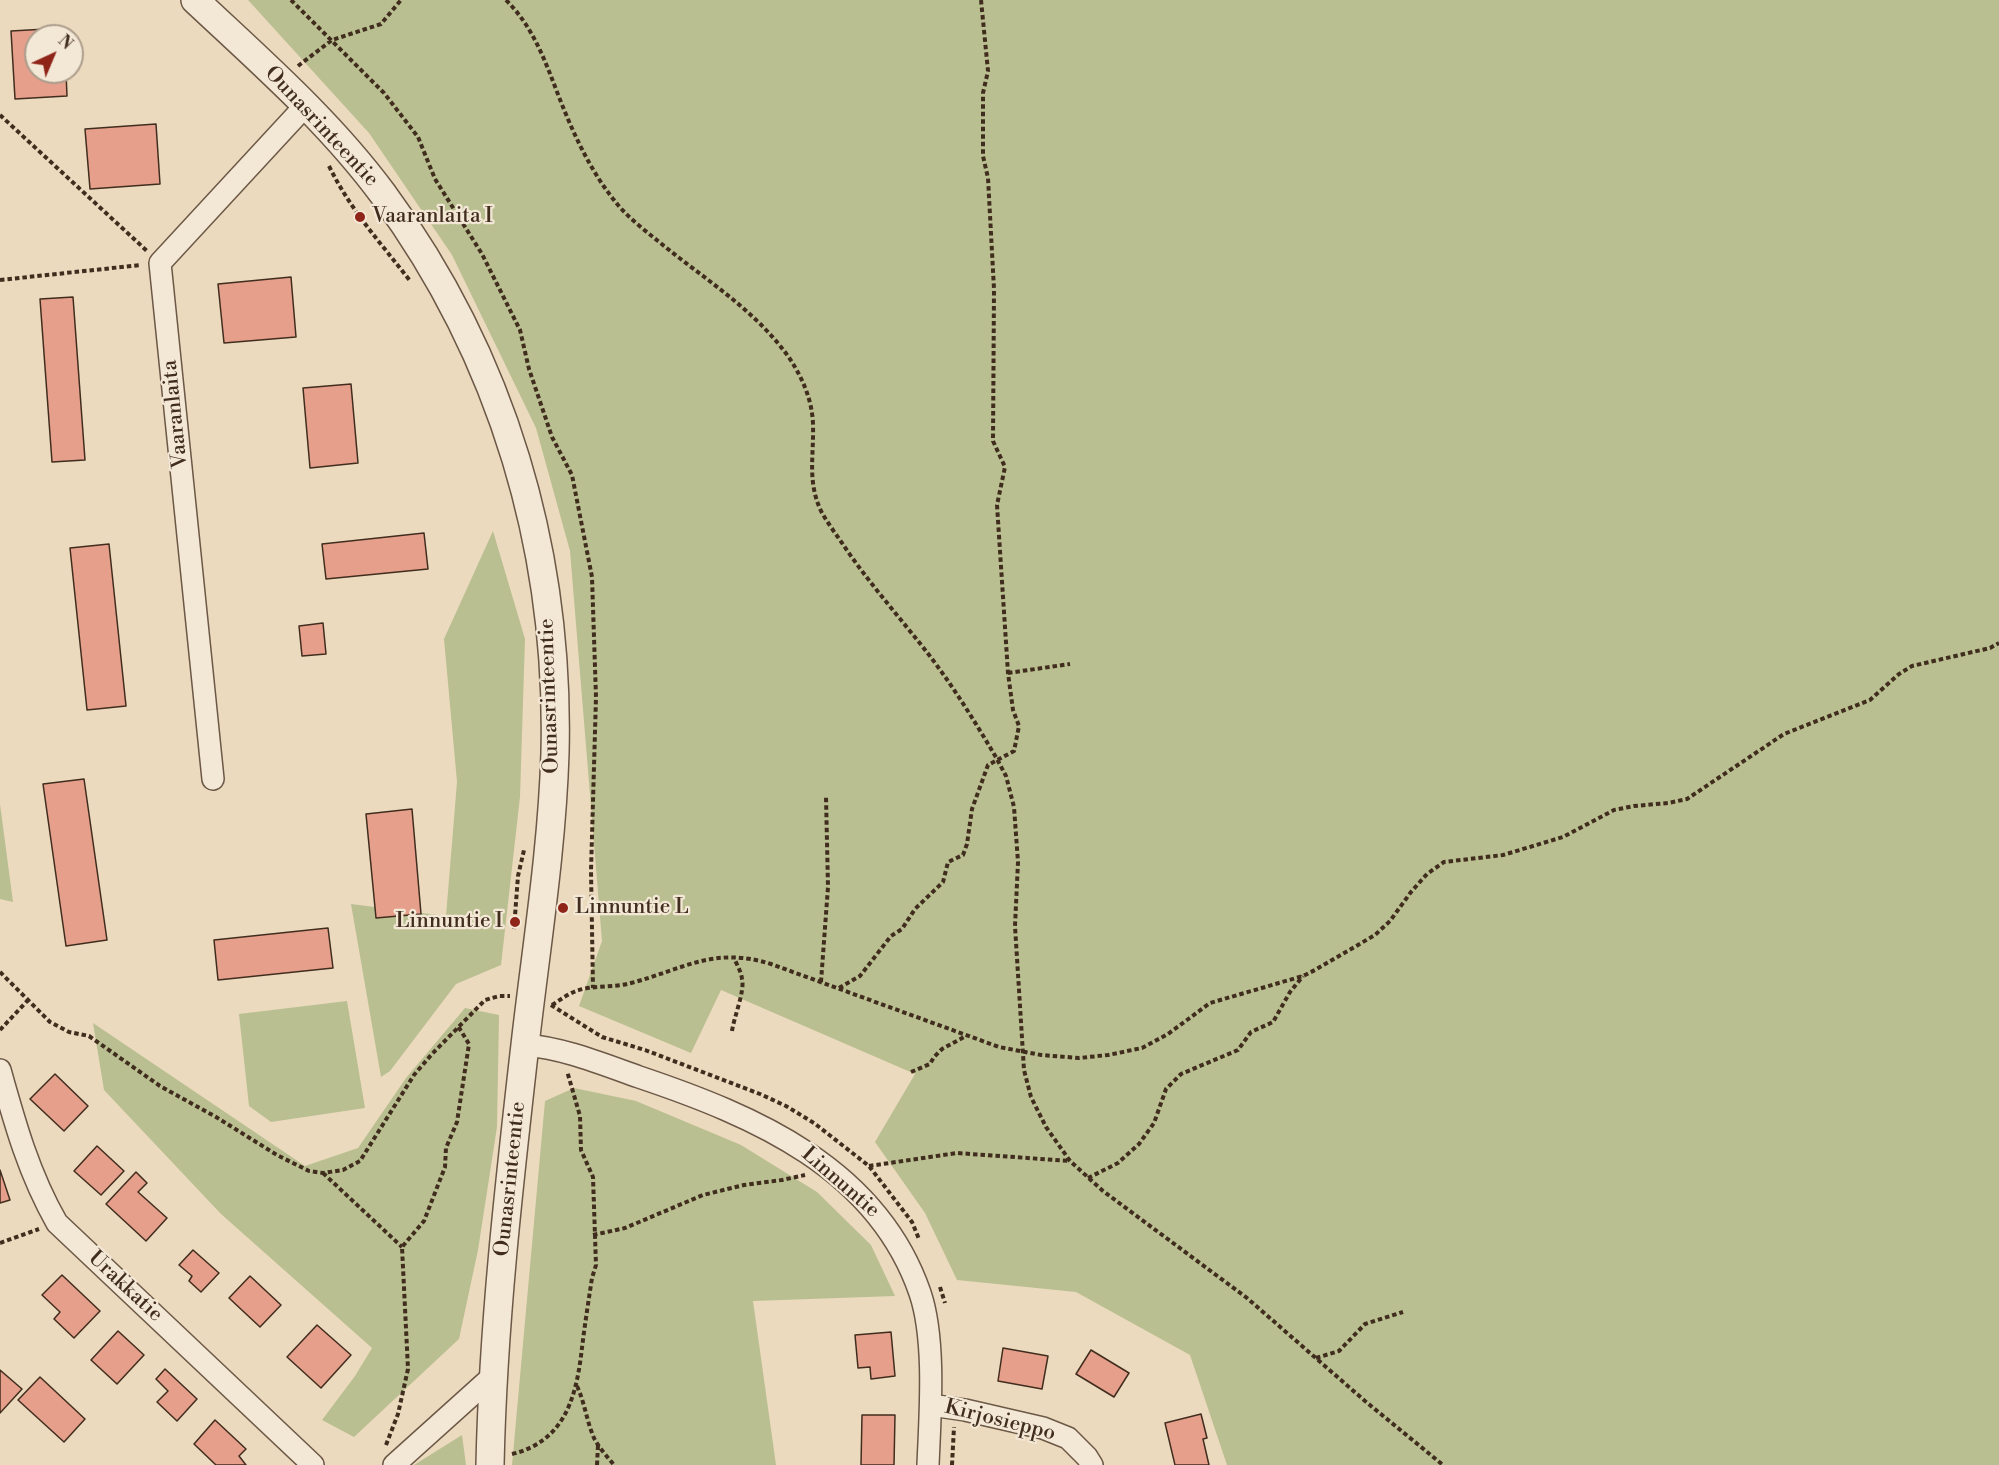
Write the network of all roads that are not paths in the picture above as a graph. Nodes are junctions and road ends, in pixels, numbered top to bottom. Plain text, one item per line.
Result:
1 (195, 0) edge
2 (306, 105) junction
3 (213, 779) dead end
4 (525, 1045) junction
5 (0, 1070) edge
6 (494, 1375) junction
7 (931, 1405) junction
8 (390, 1456) edge
9 (490, 1462) edge
10 (313, 1465) edge
11 (928, 1465) edge
12 (1092, 1465) edge

1 - 2 street, Ounasrinteentie
2 - 3 street, Vaaranlaita
2 - 4 street, Ounasrinteentie
4 - 6 street, Ounasrinteentie
4 - 7 street, Linnuntie
5 - 10 street, Urakkatie
6 - 8 street
6 - 9 street, Ounasrinteentie
7 - 11 street, Linnuntie
7 - 12 street, Kirjosieppo

